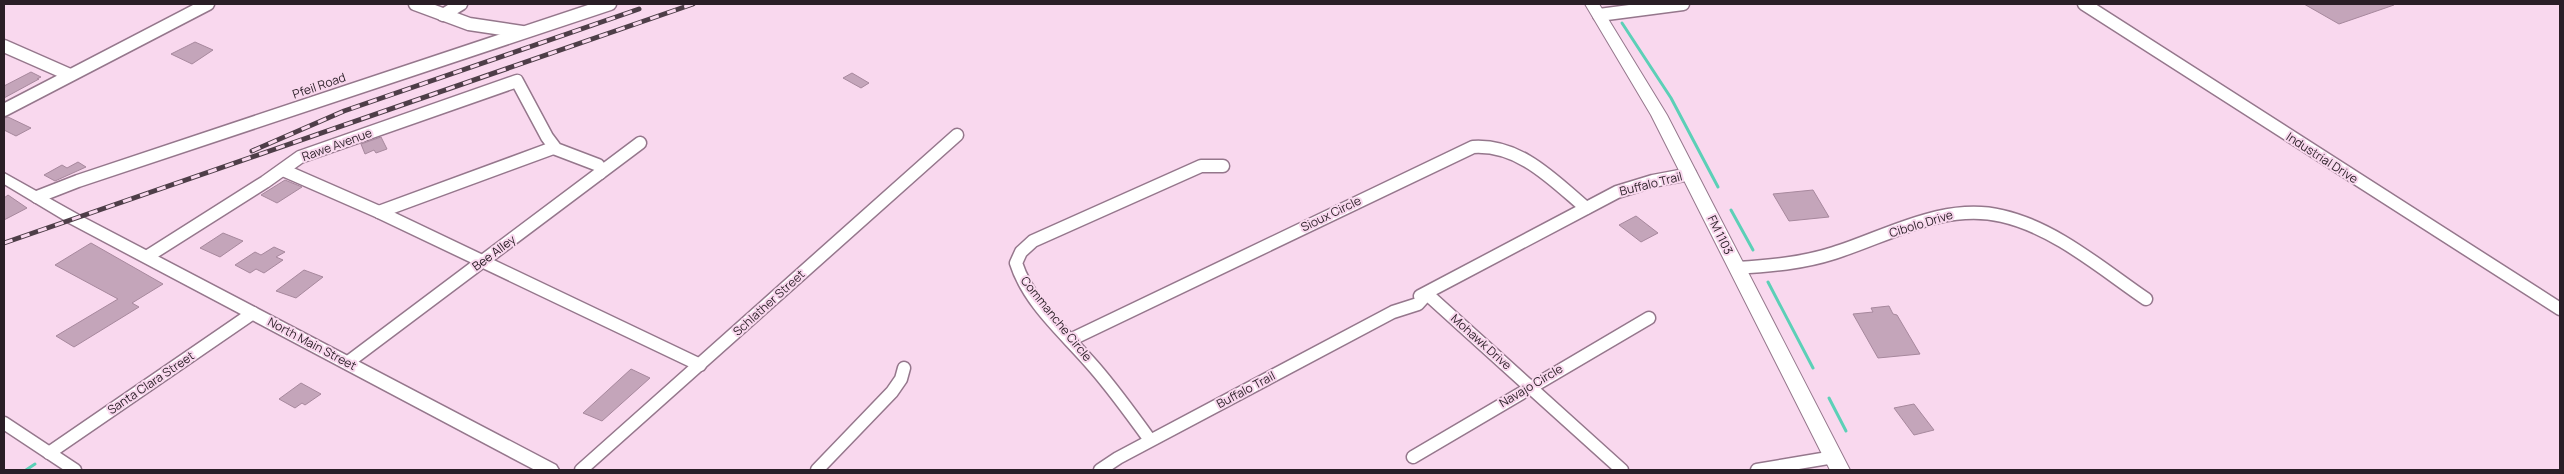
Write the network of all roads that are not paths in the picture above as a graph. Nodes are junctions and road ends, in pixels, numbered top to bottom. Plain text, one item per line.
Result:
1 (208, 4) edge
2 (415, 4) edge
3 (461, 4) edge
4 (610, 4) edge
5 (1683, 4) edge
6 (2084, 4) edge
7 (1595, 10) edge
8 (442, 15) junction
9 (524, 32) junction
10 (4, 46) edge
11 (70, 75) junction
12 (4, 110) edge
13 (957, 135) dead end
14 (640, 143) dead end
15 (553, 148) junction
16 (1223, 166) dead end
17 (283, 170) junction
18 (600, 173) junction
19 (1690, 174) junction
20 (4, 178) edge
21 (37, 197) junction
22 (1586, 208) junction
23 (379, 212) junction
24 (148, 256) junction
25 (484, 261) junction
26 (1737, 268) junction
27 (1427, 294) junction
28 (2146, 299) dead end
29 (2560, 310) edge
30 (253, 313) junction
31 (1649, 318) dead end
32 (1070, 340) junction
33 (347, 363) junction
34 (700, 365) junction
35 (904, 368) dead end
36 (1530, 386) junction
37 (4, 423) edge
38 (1150, 440) junction
39 (49, 452) junction
40 (1413, 457) dead end
41 (1837, 464) edge
42 (75, 470) edge
43 (550, 470) edge
44 (581, 470) edge
45 (817, 470) edge
46 (1100, 470) edge
47 (1622, 470) edge
48 (1757, 470) edge

1 - 11 street
2 - 8 street
3 - 8 street
4 - 9 street, Pfeil Road
5 - 7 street
6 - 29 street, Industrial Drive
7 - 19 main road, FM 1103 / FM 1103
8 - 9 street
9 - 21 street, Pfeil Road
10 - 11 street
11 - 12 street
13 - 34 street, Schlather Street
14 - 18 street, Bee Alley
15 - 17 street, Rawe Avenue
15 - 18 street
15 - 23 street
16 - 32 street, Commanche Circle
17 - 23 street
17 - 24 street, Rawe Avenue
18 - 25 street, Bee Alley
19 - 22 street, Buffalo Trail
19 - 26 main road, FM 1103 / FM 1103
20 - 21 street, North Main Street
21 - 24 street, North Main Street
22 - 27 street, Buffalo Trail
22 - 32 street, Sioux Circle
23 - 25 street
24 - 30 street, North Main Street
25 - 33 street, Bee Alley
25 - 34 street
26 - 28 street, Cibolo Drive
26 - 41 main road, FM 1103 / FM 1103
27 - 36 street, Mohawk Drive
27 - 38 street, Buffalo Trail
30 - 33 street, North Main Street
30 - 39 street, Santa Clara Street
31 - 36 street, Navajo Circle
32 - 38 street, Commanche Circle
33 - 43 street, North Main Street
34 - 44 street, Schlather Street
35 - 45 street
36 - 40 street, Navajo Circle
36 - 47 street, Mohawk Drive
37 - 39 street
38 - 46 street, Buffalo Trail
39 - 42 street
41 - 48 street

